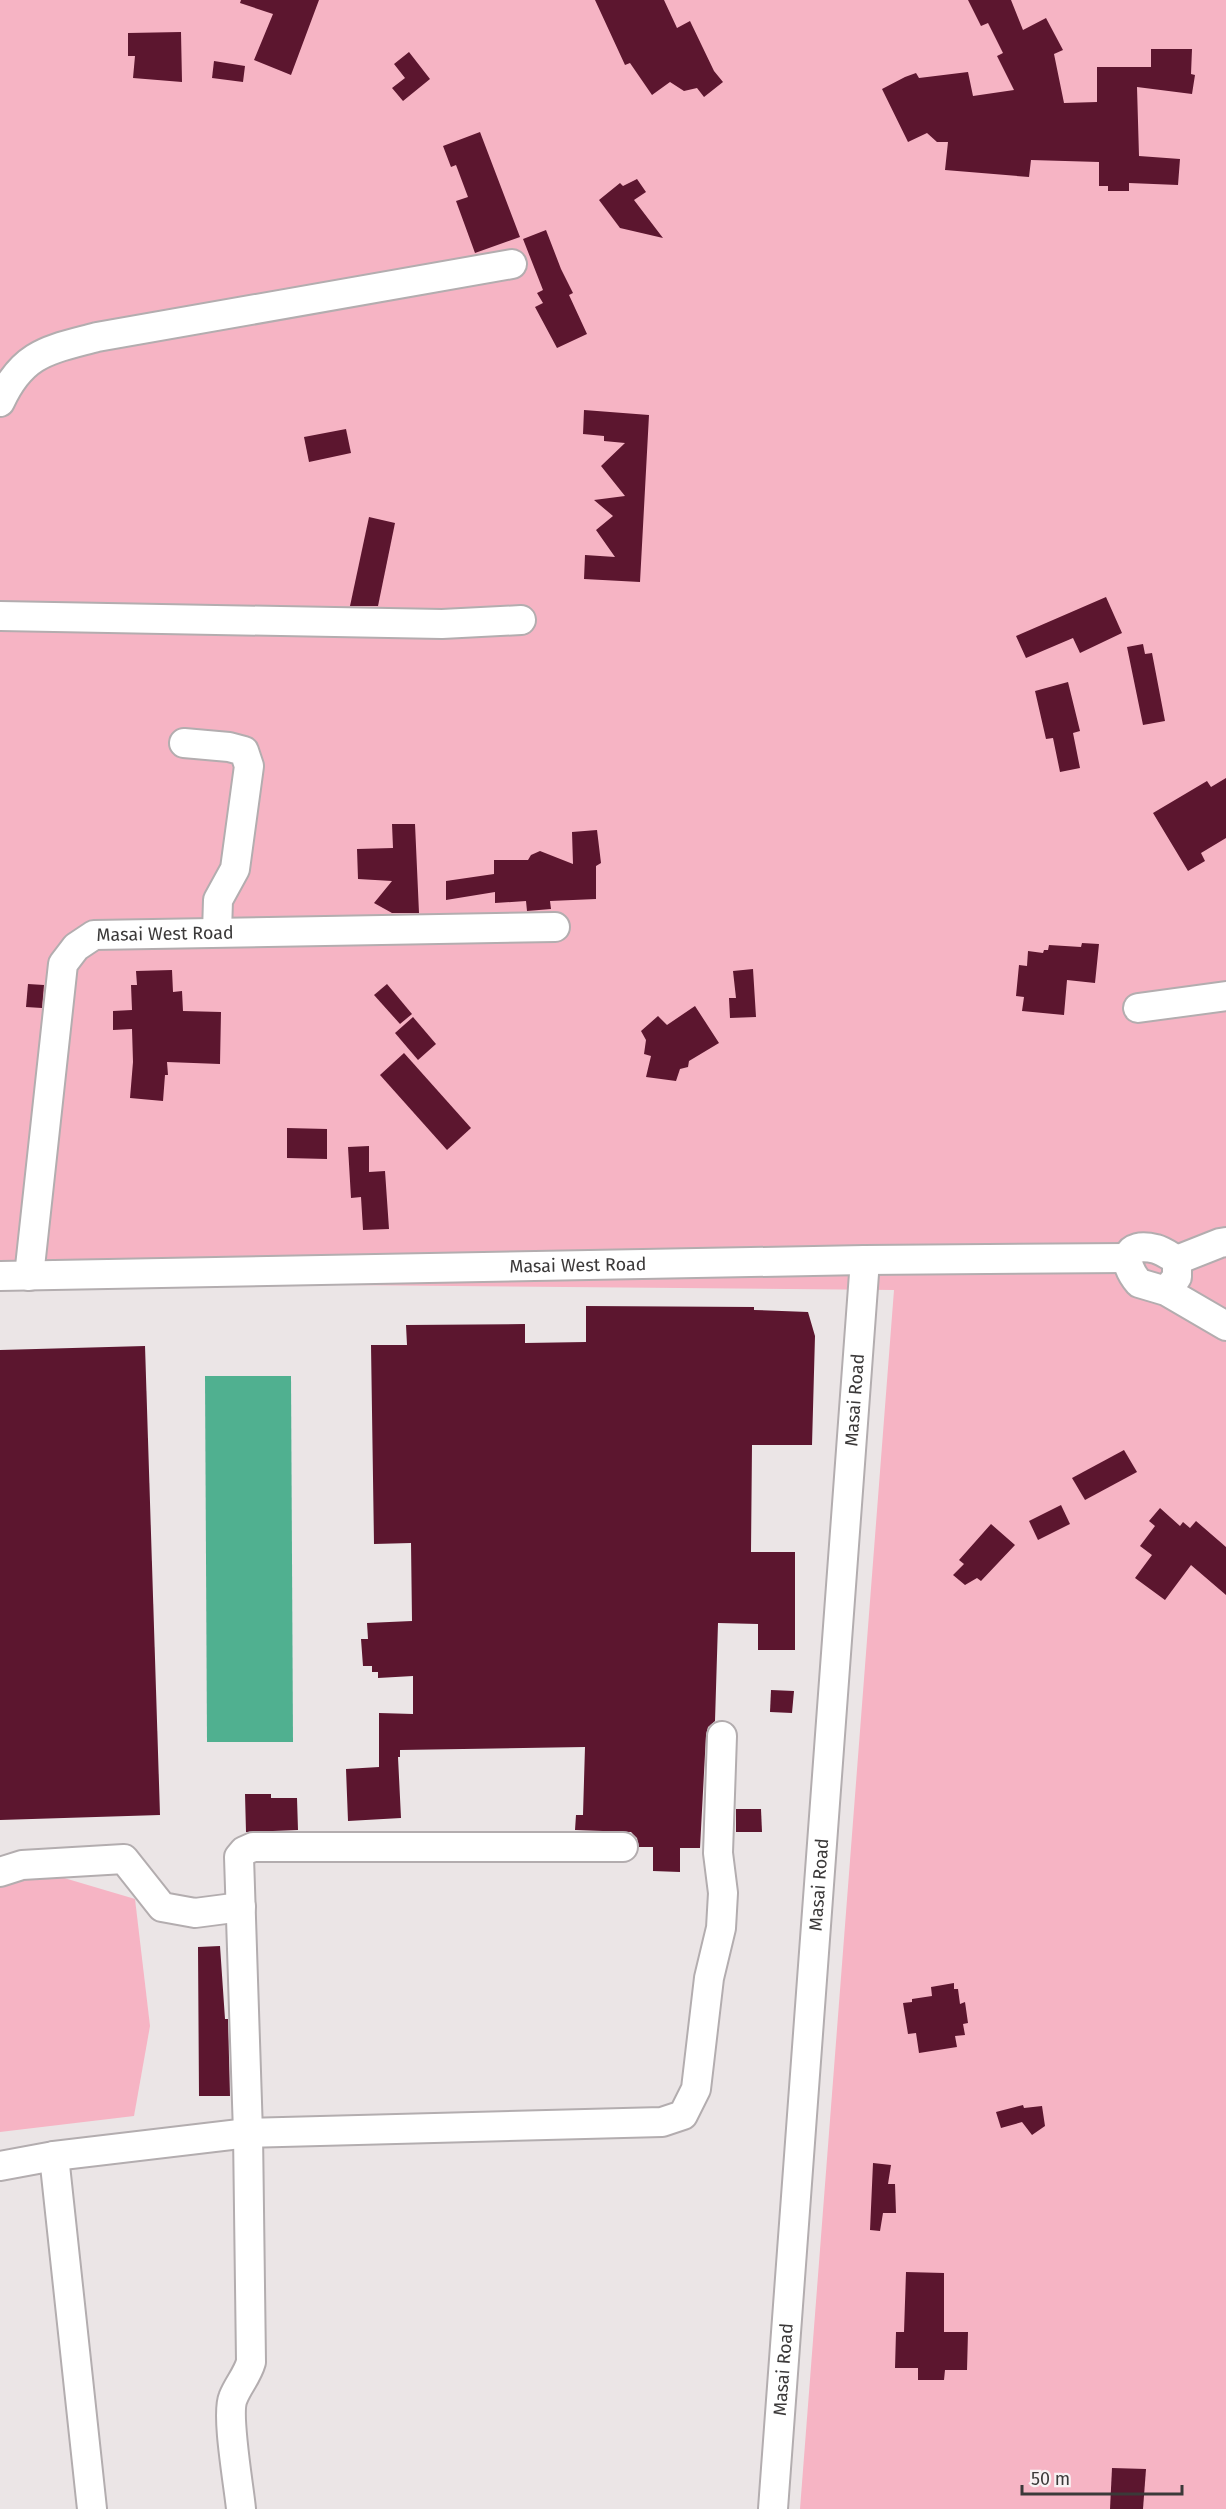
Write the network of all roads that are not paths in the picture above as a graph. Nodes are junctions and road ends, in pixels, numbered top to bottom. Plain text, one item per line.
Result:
1 (512, 264) dead end
2 (0, 402) edge
3 (0, 616) edge
4 (521, 620) dead end
5 (184, 743) dead end
6 (555, 927) dead end
7 (217, 932) junction
8 (1226, 996) edge
9 (1138, 1008) dead end
10 (1226, 1242) edge
11 (1127, 1258) junction
12 (865, 1260) junction
13 (1177, 1260) junction
14 (0, 1276) edge
15 (29, 1276) junction
16 (1166, 1291) junction
17 (1226, 1326) edge
18 (722, 1736) dead end
19 (624, 1847) dead end
20 (0, 1872) edge
21 (241, 1907) junction
22 (248, 2133) junction
23 (54, 2156) junction
24 (0, 2166) edge
25 (92, 2509) edge
26 (241, 2509) edge
27 (772, 2509) edge

1 - 2 street
3 - 4 street
5 - 7 street
6 - 7 street, Masai West Road
7 - 15 street, Masai West Road
8 - 9 street
10 - 13 street
11 - 12 street, Masai West Road
11 - 13 street
11 - 16 street
12 - 15 street, Masai West Road
12 - 27 street, Masai Road
13 - 16 street
14 - 15 street, Masai West Road
16 - 17 street
18 - 22 street
19 - 21 street
20 - 21 street
21 - 22 street
22 - 23 street
22 - 26 street
23 - 24 street
23 - 25 street

